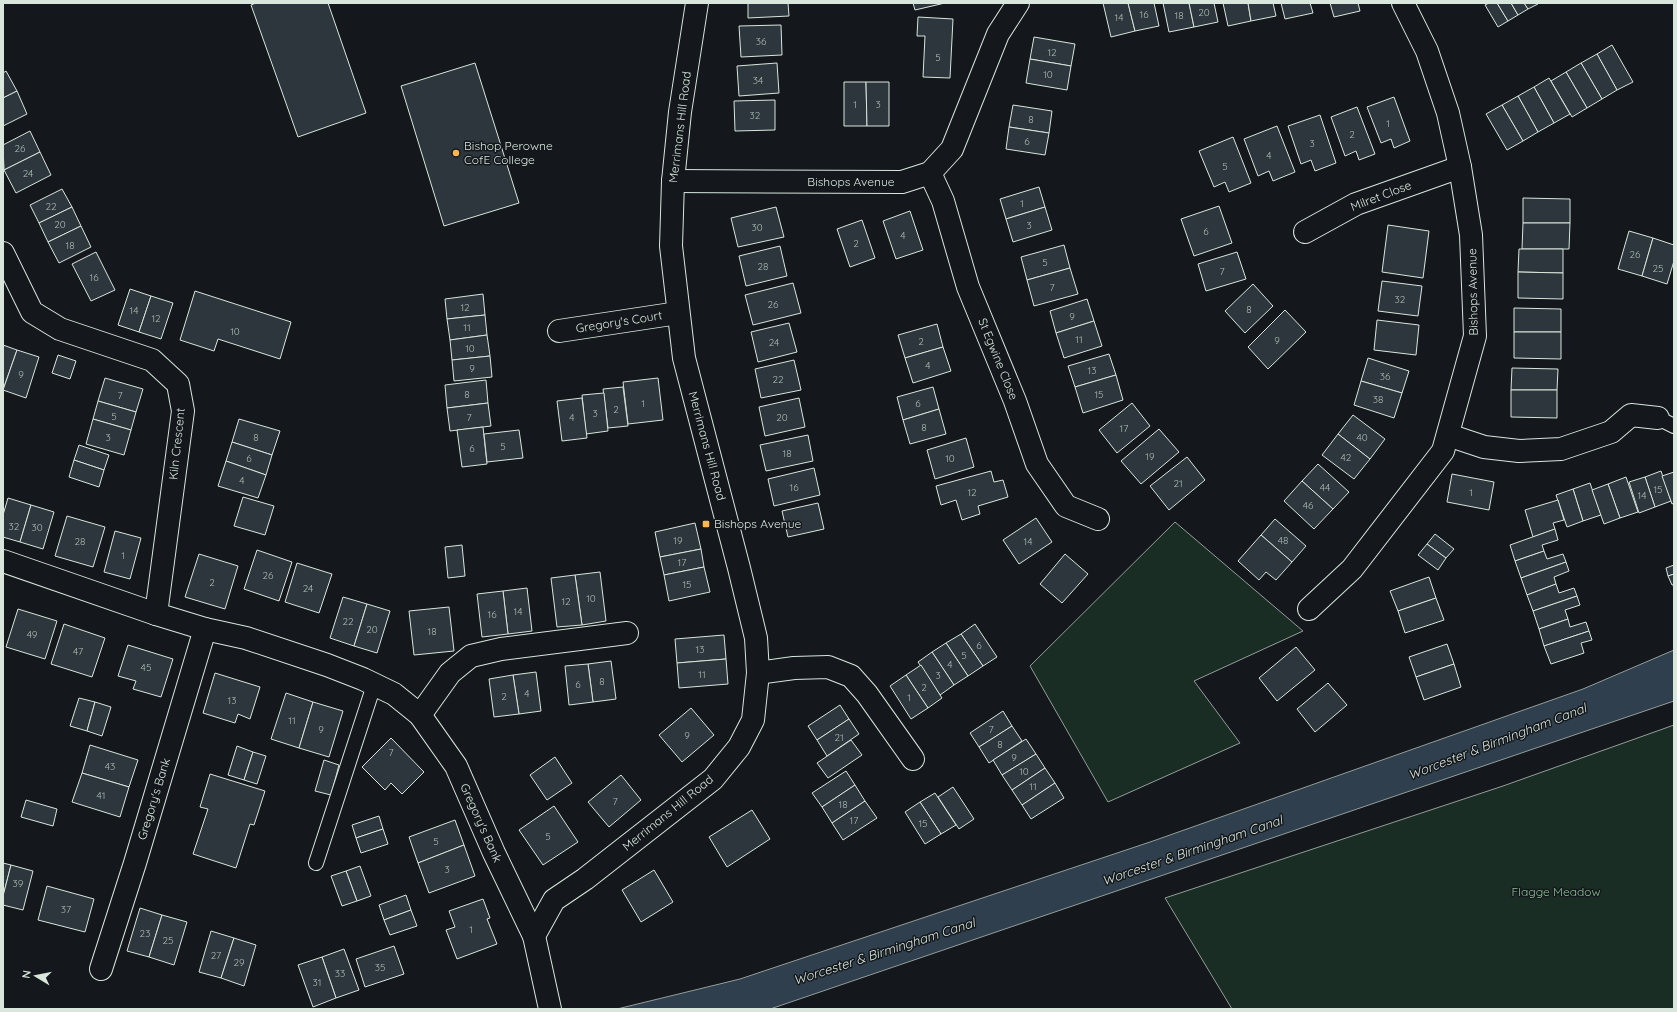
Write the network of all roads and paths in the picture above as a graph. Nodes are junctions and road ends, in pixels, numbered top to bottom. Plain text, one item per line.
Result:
1 (698, 3) edge
2 (1018, 3) edge
3 (1403, 3) edge
4 (1460, 167) junction
5 (930, 173) junction
6 (673, 181) junction
7 (1305, 232) dead end
8 (3, 253) edge
9 (678, 313) junction
10 (559, 331) dead end
11 (1666, 422) edge
12 (1448, 436) junction
13 (1098, 519) dead end
14 (3, 561) edge
15 (1309, 609) dead end
16 (156, 614) junction
17 (205, 628) junction
18 (627, 633) dead end
19 (758, 674) junction
20 (374, 685) junction
21 (420, 715) junction
22 (913, 759) dead end
23 (316, 863) dead end
24 (534, 936) junction
25 (101, 969) dead end
26 (548, 1002) edge

1 - 6 street, Merrimans Hill Road
2 - 5 street, Bishops Avenue
3 - 4 street, Bishops Avenue
4 - 7 street, Milret Close
4 - 12 street, Bishops Avenue
5 - 6 street, Bishops Avenue
5 - 13 street, St Egwine Close
6 - 9 street, Merrimans Hill Road
8 - 16 street, Kiln Crescent
9 - 10 street, Gregory's Court
9 - 19 street, Merrimans Hill Road
11 - 12 street
12 - 15 street, Bishops Avenue
14 - 16 street, Gregory's Bank
16 - 17 street, Gregory's Bank
17 - 20 street, Gregory's Bank
17 - 25 street, Gregory's Bank
18 - 21 street
19 - 22 street
19 - 24 street, Merrimans Hill Road
20 - 21 street, Gregory's Bank
20 - 23 lane
21 - 24 street, Gregory's Bank
24 - 26 street, Gregory's Bank

